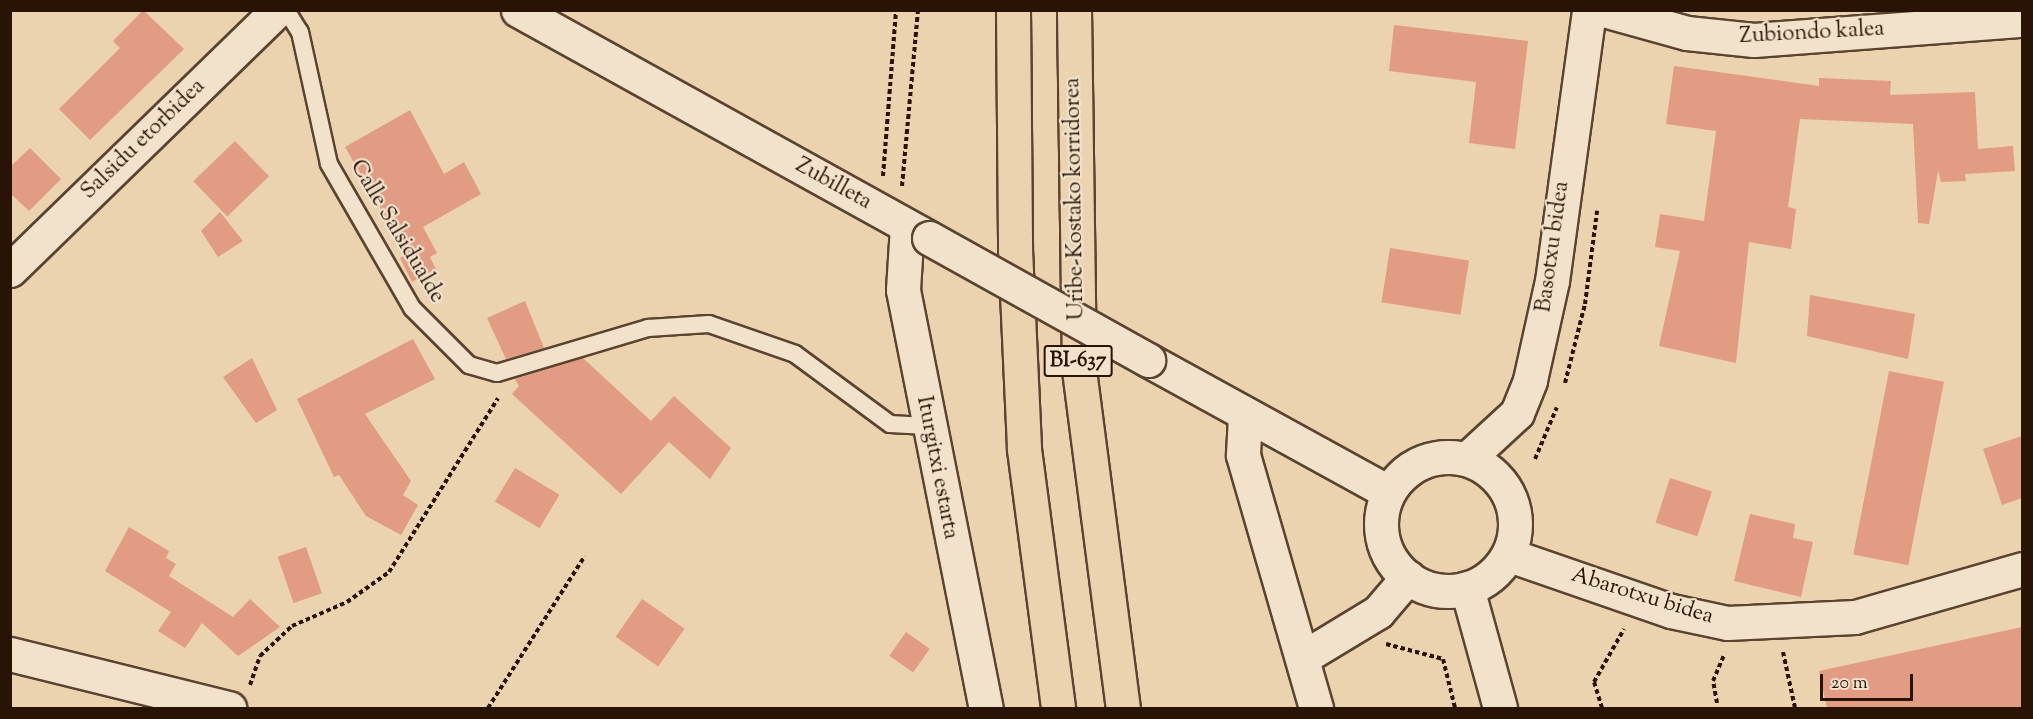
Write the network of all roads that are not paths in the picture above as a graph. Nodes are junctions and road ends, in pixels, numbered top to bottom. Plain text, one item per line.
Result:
1 (277, 10) edge
2 (286, 10) edge
3 (518, 10) edge
4 (1013, 10) edge
5 (1074, 10) edge
6 (1589, 10) edge
7 (1604, 10) edge
8 (2022, 20) edge
9 (918, 232) junction
10 (10, 270) edge
11 (1245, 415) junction
12 (927, 426) junction
13 (1467, 459) junction
14 (1388, 492) junction
15 (1509, 555) junction
16 (2022, 569) edge
17 (1408, 578) junction
18 (1467, 588) junction
19 (10, 654) edge
20 (1302, 658) junction
21 (237, 700) edge
22 (986, 708) edge
23 (1058, 708) edge
24 (1123, 708) edge
25 (1316, 708) edge
26 (1500, 708) edge

1 - 10 street, Salsidu etorbidea
2 - 12 lane, Calle Salsidualde
3 - 9 street, Zubilleta
4 - 23 highway, BI-637
5 - 24 highway, Uribe-Kostako korridorea / BI-637
6 - 13 street, Basotxu bidea
7 - 8 street, Zubiondo kalea
9 - 11 street, Zubilleta, bridge
9 - 12 street, Iturgitxi estarta
11 - 14 street
11 - 20 street
12 - 22 street, Iturgitxi estarta
13 - 14 street
13 - 15 street
14 - 17 street
15 - 16 street, Abarotxu bidea
15 - 18 street
17 - 18 street
17 - 20 street
18 - 26 street
19 - 21 street
20 - 25 street

